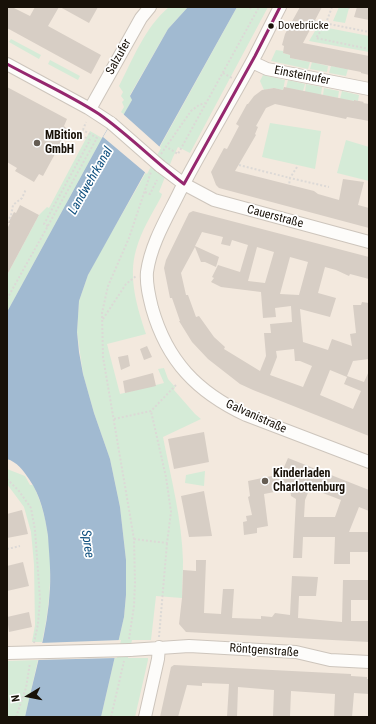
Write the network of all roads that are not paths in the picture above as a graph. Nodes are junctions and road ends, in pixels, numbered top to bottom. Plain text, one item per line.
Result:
1 (150, 7) edge
2 (280, 7) edge
3 (252, 62) junction
4 (7, 64) edge
5 (369, 89) edge
6 (90, 109) junction
7 (184, 184) junction
8 (369, 242) edge
9 (369, 462) edge
10 (159, 644) junction
11 (7, 653) edge
12 (369, 662) edge
13 (145, 717) edge

1 - 6 street, Salzufer
2 - 3 street
3 - 5 street, Einsteinufer
3 - 7 street
4 - 6 street, Cauerstraße
6 - 7 street, Cauerstraße, bridge
7 - 8 street, Cauerstraße
7 - 9 street, Galvanistraße
10 - 11 street, Röntgenstraße, bridge
10 - 12 street, Röntgenstraße
10 - 13 street

